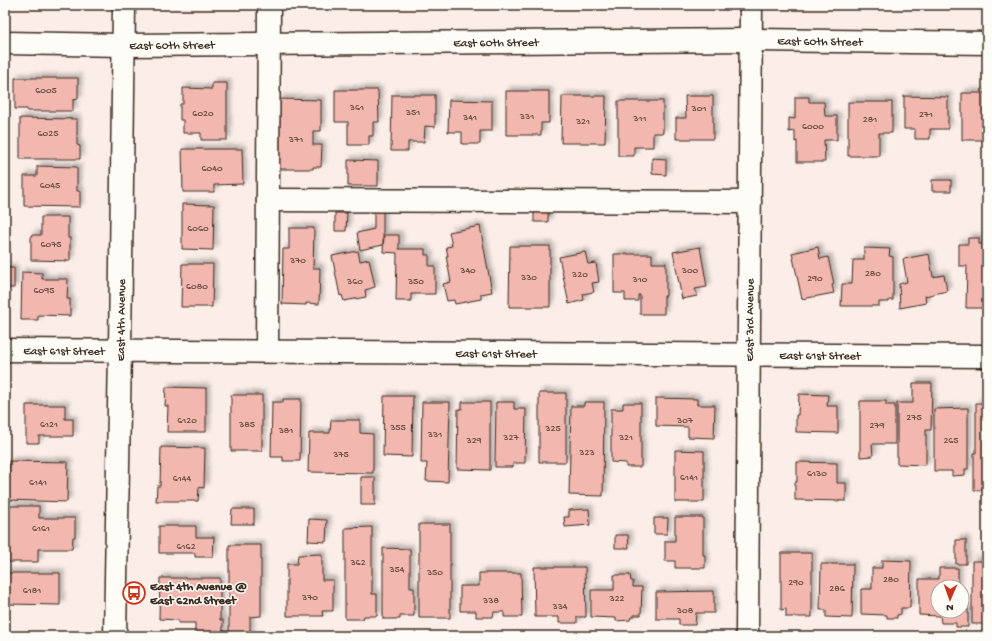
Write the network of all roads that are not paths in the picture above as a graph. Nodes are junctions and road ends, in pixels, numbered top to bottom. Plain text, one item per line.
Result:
1 (124, 5) edge
2 (269, 5) edge
3 (751, 5) edge
4 (751, 40) junction
5 (5, 43) edge
6 (269, 43) junction
7 (987, 43) edge
8 (123, 44) junction
9 (268, 200) junction
10 (750, 202) junction
11 (5, 350) edge
12 (120, 351) junction
13 (267, 351) junction
14 (749, 354) junction
15 (987, 356) edge
16 (115, 636) edge
17 (747, 636) edge

1 - 8 street, East 4th Avenue
2 - 6 street
3 - 4 street, East 3rd Avenue
4 - 6 street, East 60th Street
4 - 7 street, East 60th Street
4 - 10 street, East 3rd Avenue
5 - 8 street, East 60th Street
6 - 8 street, East 60th Street
6 - 9 street
8 - 12 street, East 4th Avenue
9 - 10 street
9 - 13 street
10 - 14 street, East 3rd Avenue
11 - 12 street, East 61st Street
12 - 13 street, East 61st Street
12 - 16 street, East 4th Avenue
13 - 14 street, East 61st Street
14 - 15 street, East 61st Street
14 - 17 street, East 3rd Avenue

